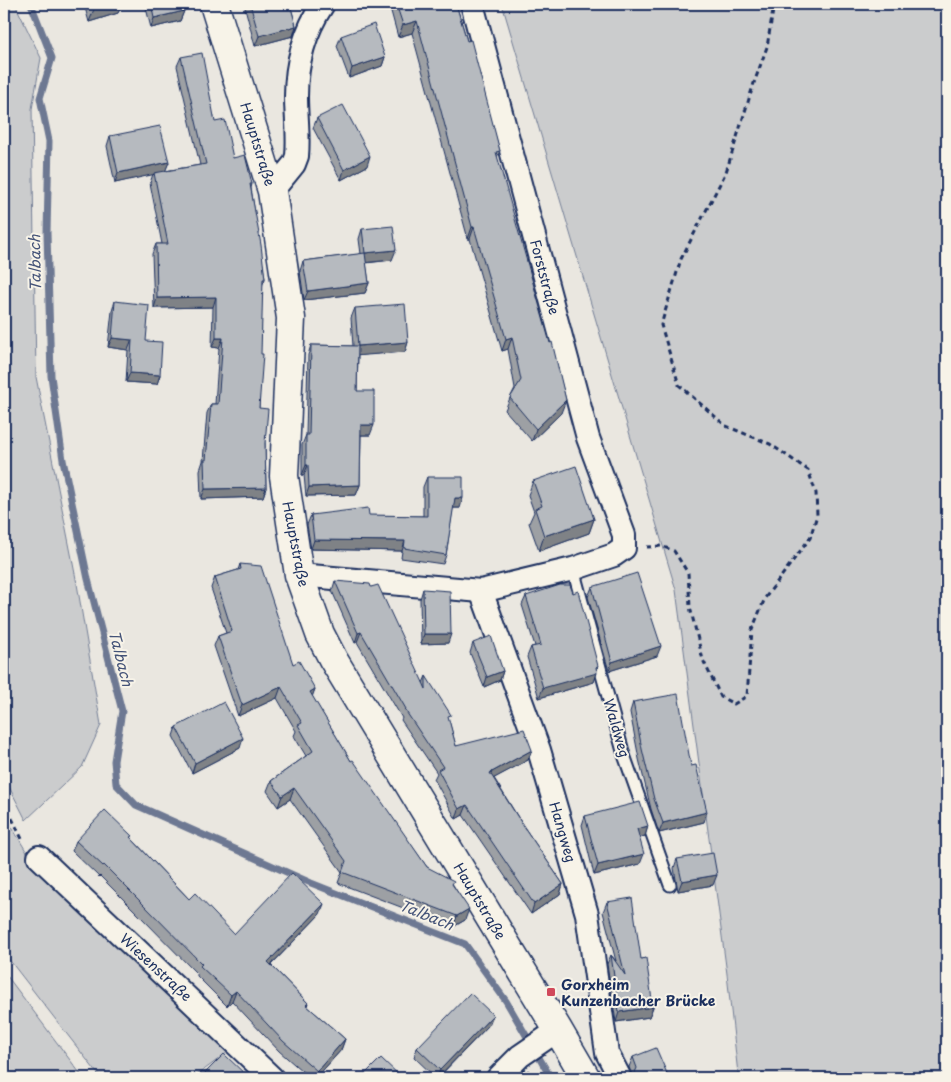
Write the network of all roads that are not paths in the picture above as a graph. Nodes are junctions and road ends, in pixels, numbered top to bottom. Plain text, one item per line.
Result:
1 (214, 4) edge
2 (323, 4) edge
3 (472, 4) edge
4 (272, 191) junction
5 (573, 569) junction
6 (299, 575) junction
7 (481, 591) junction
8 (39, 857) road end
9 (670, 885) dead end
10 (550, 1035) junction
11 (272, 1078) edge
12 (498, 1078) edge
13 (586, 1078) edge
14 (620, 1078) edge

1 - 4 main road, Hauptstraße
2 - 4 street
3 - 5 street, Forststraße
4 - 6 main road, Hauptstraße
5 - 7 street
5 - 9 lane, Waldweg
6 - 7 street
6 - 10 main road, Hauptstraße
7 - 14 street, Hangweg
8 - 11 street, Wiesenstraße
10 - 12 street
10 - 13 main road, Hauptstraße

